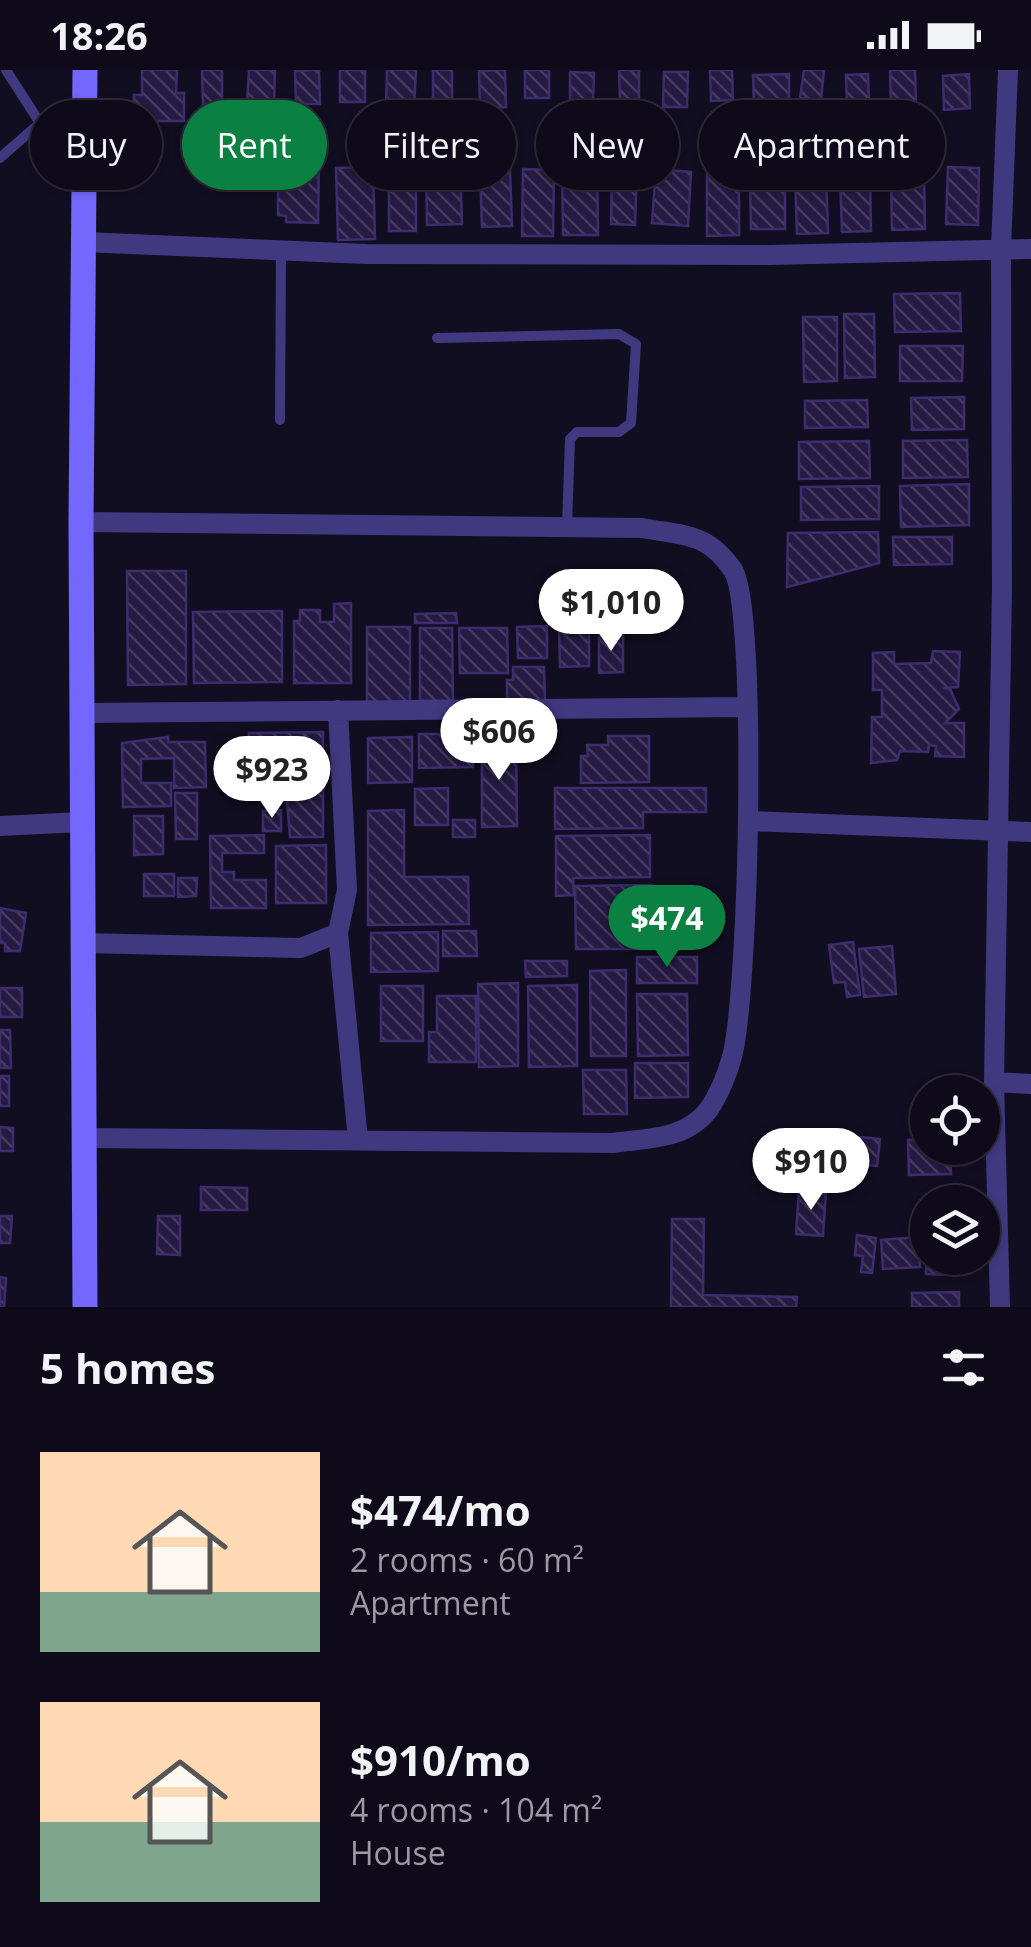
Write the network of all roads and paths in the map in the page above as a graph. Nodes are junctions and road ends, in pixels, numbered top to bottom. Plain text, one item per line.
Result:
1 (6, 70) edge
2 (84, 70) edge
3 (1008, 70) edge
4 (83, 100) edge
5 (30, 107) edge
6 (30, 132) edge
7 (0, 158) edge
8 (84, 190) edge
9 (84, 242) junction
10 (1001, 248) junction
11 (1031, 249) edge
12 (281, 252) junction
13 (437, 338) dead end
14 (280, 420) dead end
15 (81, 522) junction
16 (567, 526) junction
17 (745, 707) junction
18 (338, 710) junction
19 (81, 713) junction
20 (748, 821) junction
21 (81, 822) junction
22 (0, 826) edge
23 (997, 831) junction
24 (1031, 832) edge
25 (338, 933) junction
26 (83, 944) junction
27 (994, 1075) edge
28 (1000, 1082) edge
29 (1031, 1084) edge
30 (86, 1138) junction
31 (358, 1140) junction
32 (996, 1165) edge
33 (85, 1307) edge
34 (1000, 1307) edge

1 - 5 lane
2 - 4 street
3 - 10 street
6 - 7 lane
8 - 9 street
9 - 12 street
9 - 15 street
10 - 11 street
10 - 12 street
10 - 23 street
12 - 14 lane
13 - 16 lane
15 - 16 street
15 - 19 street
16 - 17 street
17 - 18 street
17 - 20 street
18 - 19 street
18 - 25 street
19 - 21 street
20 - 23 street
20 - 31 street
21 - 22 street
21 - 26 street
23 - 24 street
23 - 27 street
25 - 26 street
25 - 31 street
26 - 30 street
28 - 29 street
30 - 31 street
30 - 33 street
32 - 34 street

